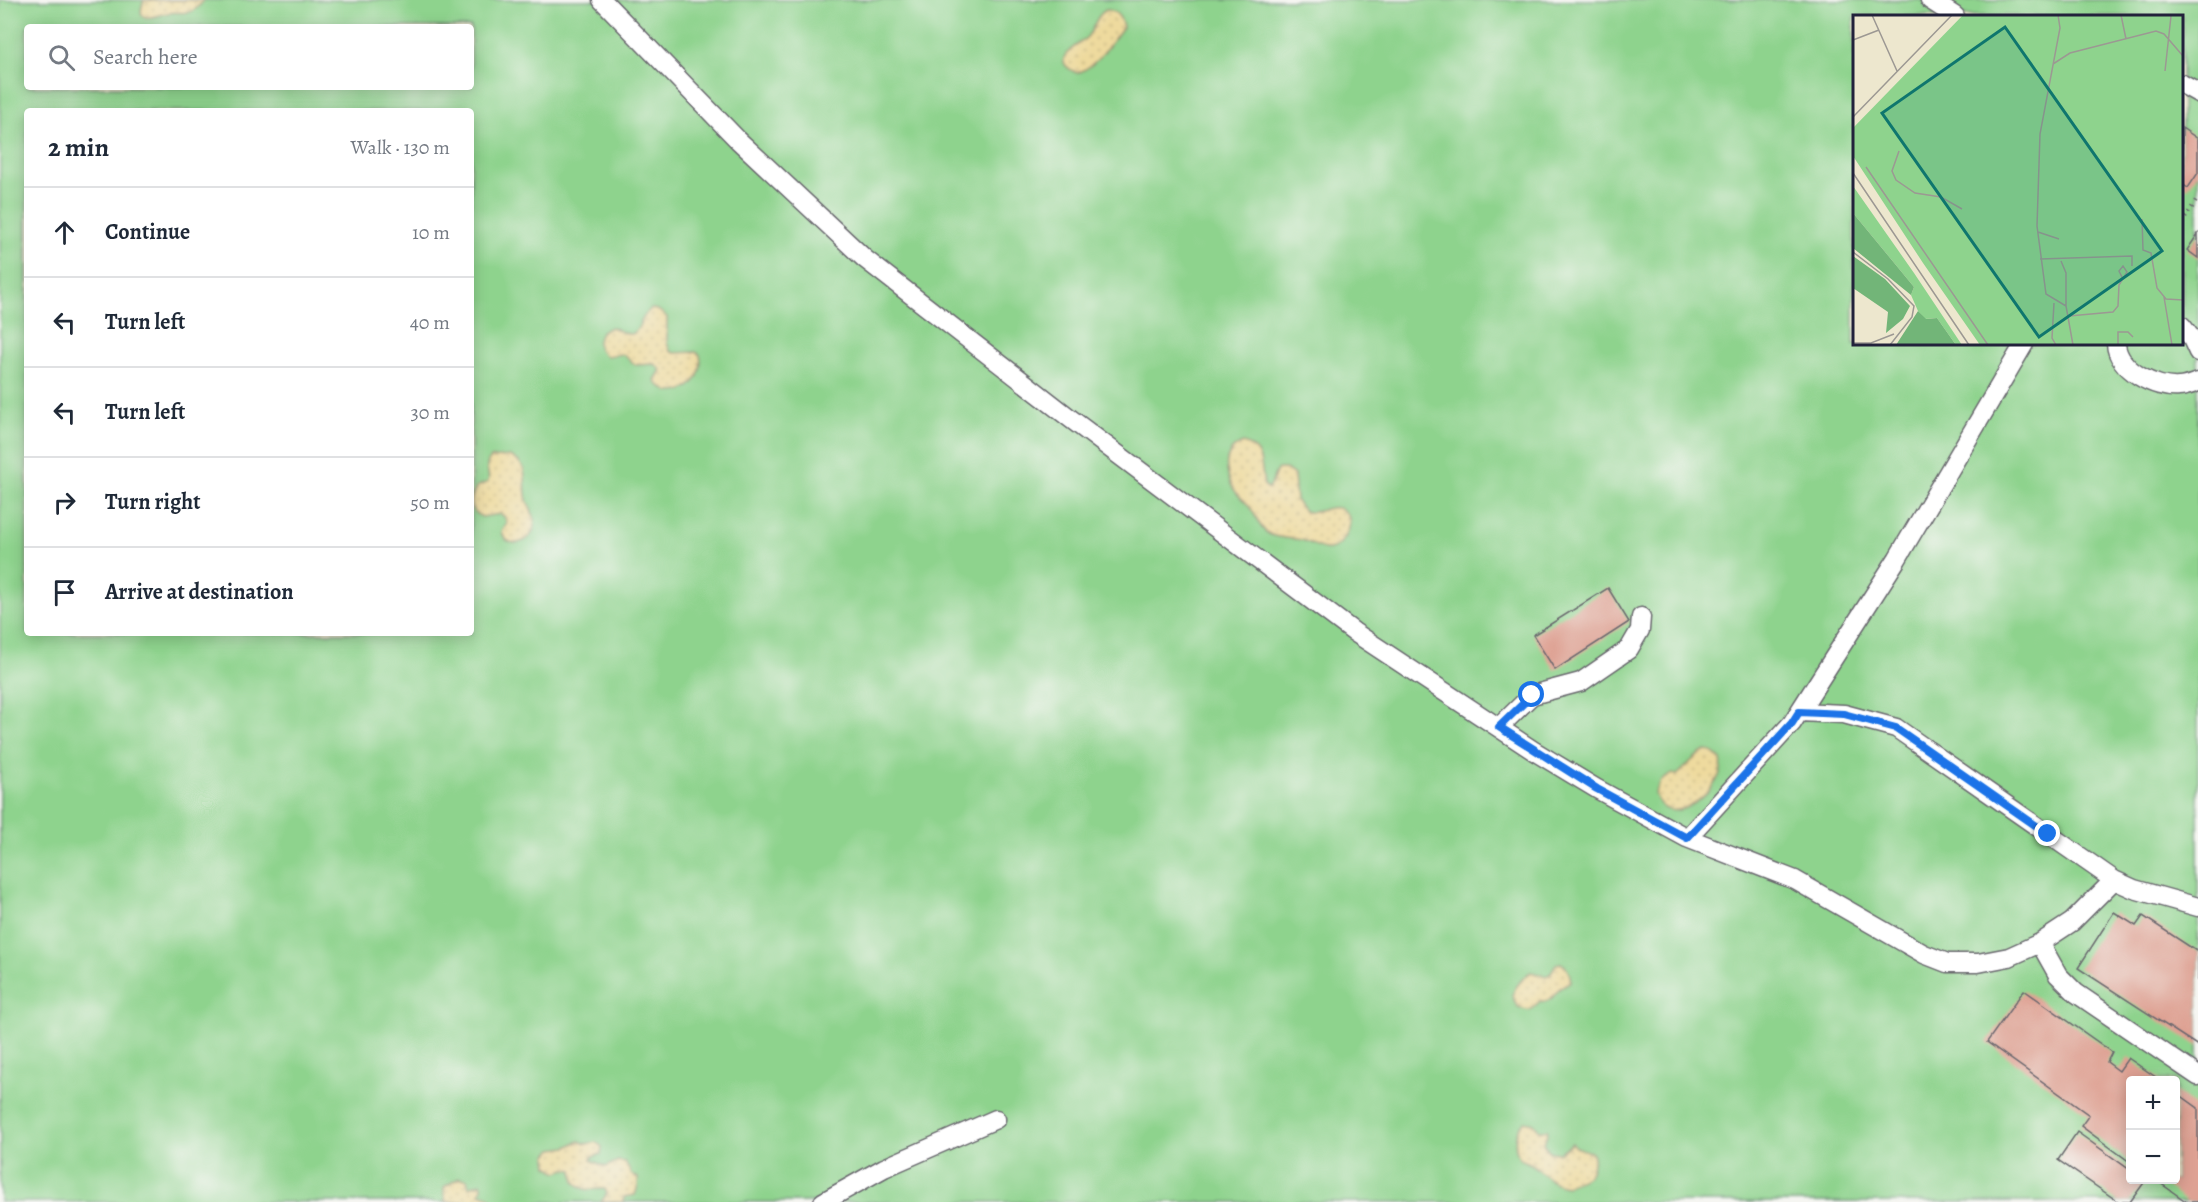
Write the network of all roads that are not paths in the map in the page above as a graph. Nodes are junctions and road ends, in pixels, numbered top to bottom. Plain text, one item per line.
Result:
1 (602, 0) edge
2 (1930, 0) edge
3 (1953, 15) edge
4 (2183, 85) edge
5 (2198, 93) edge
6 (2183, 328) edge
7 (2023, 345) edge
8 (2116, 345) edge
9 (2198, 352) edge
10 (2198, 382) edge
11 (1641, 617) dead end
12 (1799, 712) junction
13 (1499, 727) junction
14 (1687, 838) junction
15 (2114, 880) junction
16 (2197, 904) edge
17 (2040, 943) junction
18 (2198, 1076) edge
19 (996, 1119) dead end
20 (823, 1202) edge

1 - 13 lane
2 - 3 lane
4 - 5 lane
6 - 9 lane
7 - 12 lane
8 - 10 lane
11 - 13 lane
12 - 14 lane
12 - 15 lane
13 - 14 lane
14 - 17 lane
15 - 16 lane
15 - 17 lane
17 - 18 lane
19 - 20 lane

